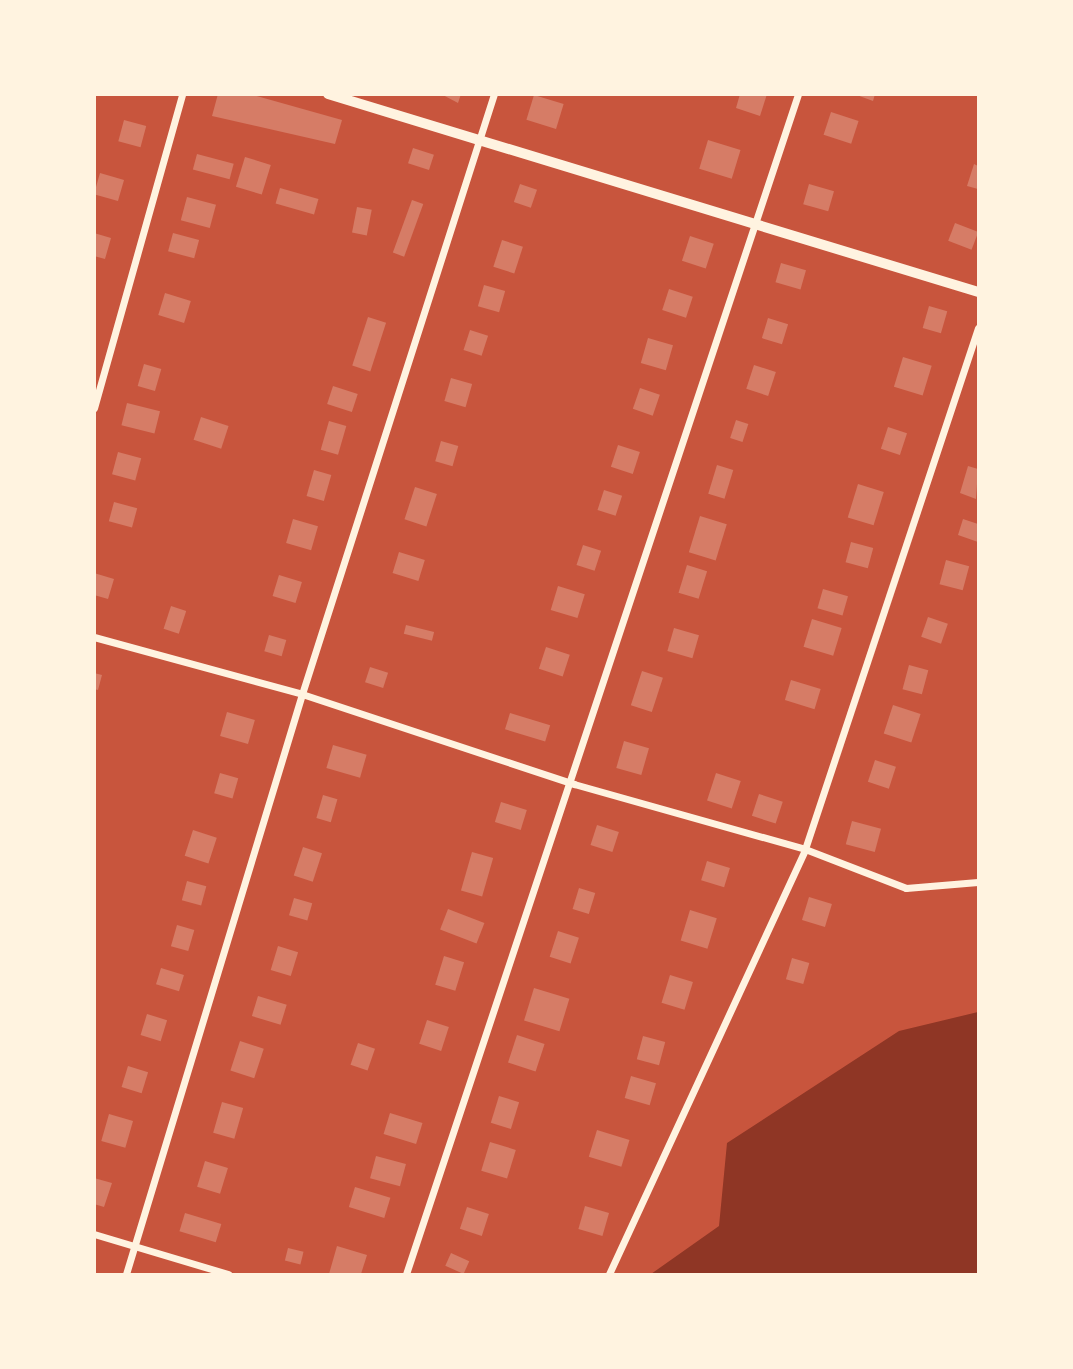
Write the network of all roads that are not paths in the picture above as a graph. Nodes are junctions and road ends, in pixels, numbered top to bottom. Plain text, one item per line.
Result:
1 (182, 94) edge
2 (328, 94) edge
3 (494, 94) edge
4 (798, 94) edge
5 (479, 142) junction
6 (754, 224) junction
7 (978, 292) edge
8 (978, 328) edge
9 (94, 408) edge
10 (94, 637) edge
11 (302, 694) junction
12 (573, 784) junction
13 (805, 849) junction
14 (978, 882) edge
15 (94, 1234) edge
16 (135, 1245) junction
17 (126, 1275) edge
18 (228, 1275) edge
19 (406, 1275) edge
20 (609, 1275) edge

1 - 9 street
2 - 5 street
3 - 5 street
4 - 6 street
5 - 6 street
5 - 11 street
6 - 7 street
6 - 12 street
8 - 13 street
10 - 11 street
11 - 12 street
11 - 16 street
12 - 13 street
12 - 19 street
13 - 14 street
13 - 20 street
15 - 16 street
16 - 17 street
16 - 18 street

